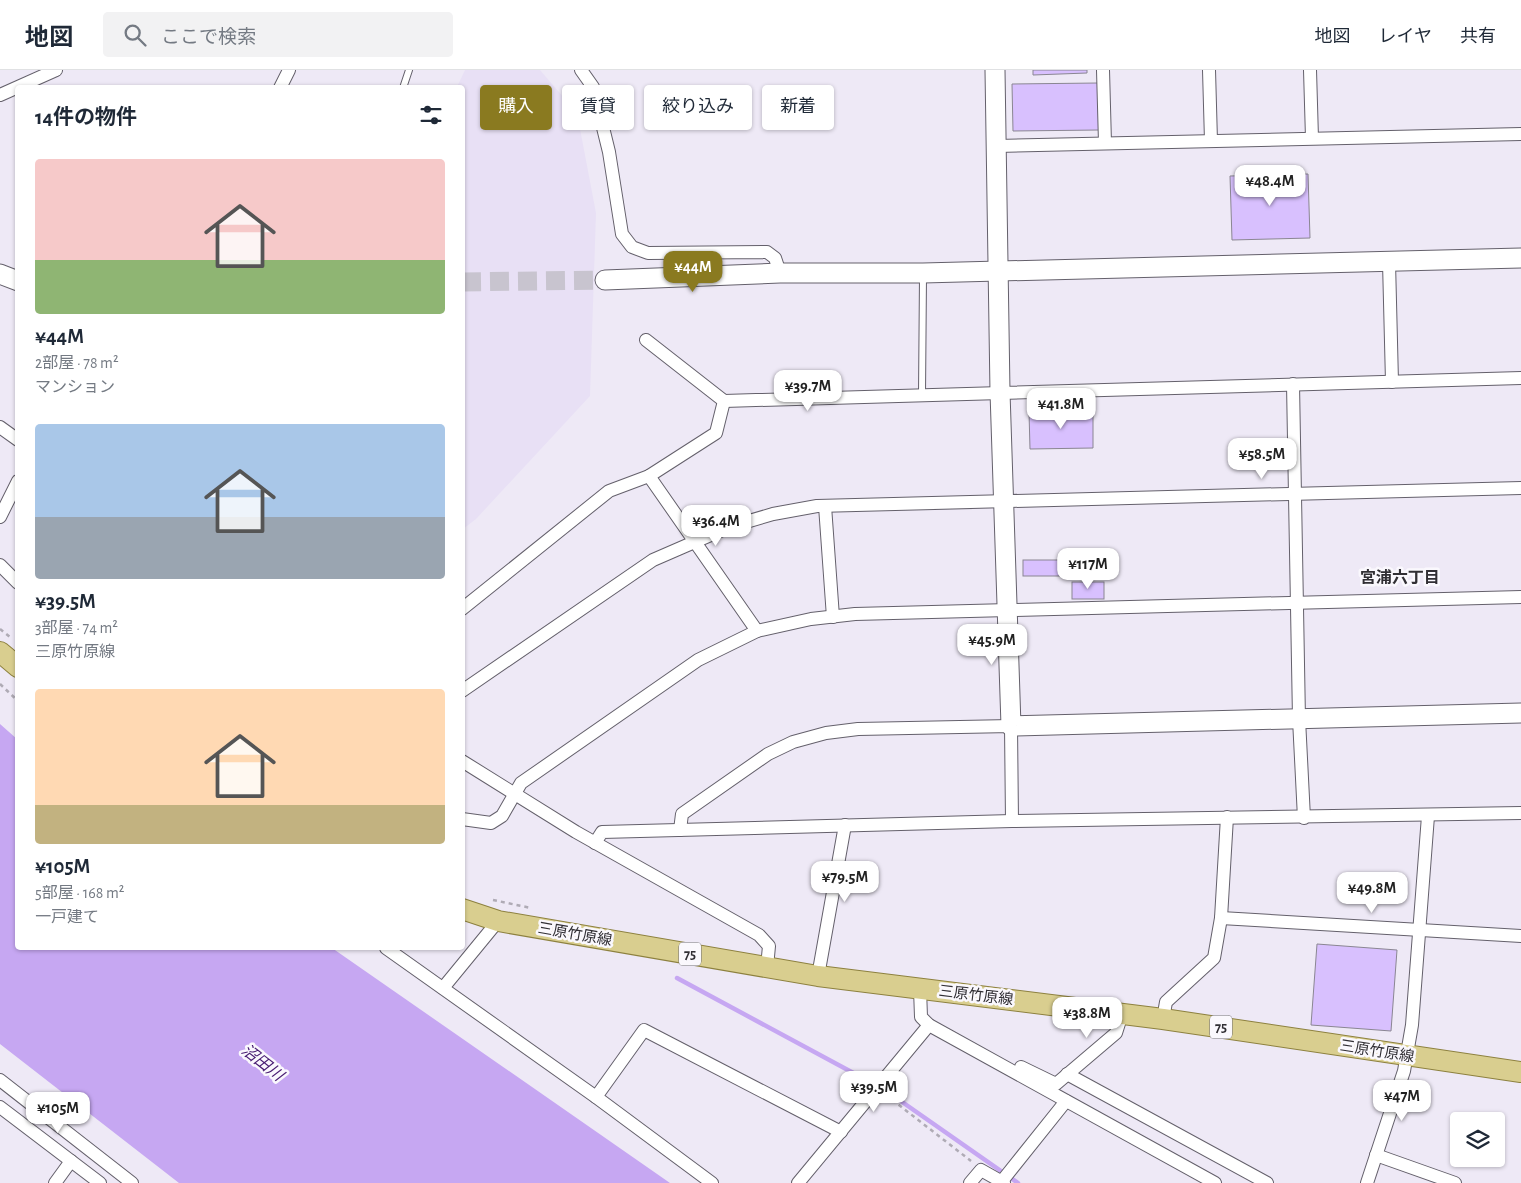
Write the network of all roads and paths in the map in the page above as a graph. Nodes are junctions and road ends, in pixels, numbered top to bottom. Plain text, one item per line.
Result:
1 (56, 70) edge
2 (289, 70) edge
3 (409, 70) edge
4 (581, 70) edge
5 (995, 70) edge
6 (1103, 70) edge
7 (1209, 70) edge
8 (1310, 70) edge
9 (22, 85) edge
10 (282, 85) edge
11 (404, 85) edge
12 (15, 88) edge
13 (0, 95) edge
14 (1521, 134) edge
15 (1312, 138) junction
16 (1211, 141) junction
17 (1105, 143) junction
18 (997, 146) junction
19 (1521, 258) edge
20 (1389, 262) junction
21 (998, 270) junction
22 (780, 273) junction
23 (923, 273) junction
24 (0, 274) edge
25 (15, 280) edge
26 (605, 280) tunnel mouth
27 (646, 340) dead end
28 (1521, 378) edge
29 (1392, 382) junction
30 (1293, 384) junction
31 (1000, 392) junction
32 (922, 394) junction
33 (724, 401) junction
34 (0, 427) edge
35 (15, 438) edge
36 (649, 476) junction
37 (15, 487) edge
38 (1521, 488) edge
39 (1296, 493) junction
40 (1004, 501) junction
41 (825, 506) junction
42 (0, 517) edge
43 (694, 540) junction
44 (0, 566) edge
45 (15, 580) edge
46 (1521, 597) edge
47 (1297, 603) junction
48 (465, 607) edge
49 (1007, 611) junction
50 (833, 617) junction
51 (757, 631) junction
52 (0, 652) edge
53 (15, 664) edge
54 (0, 684) edge
55 (465, 690) edge
56 (15, 698) edge
57 (1521, 713) edge
58 (1299, 719) junction
59 (1012, 726) junction
60 (465, 764) edge
61 (514, 794) junction
62 (1521, 813) edge
63 (1428, 816) junction
64 (1227, 817) junction
65 (1304, 818) junction
66 (465, 819) edge
67 (1012, 821) junction
68 (845, 825) junction
69 (680, 830) junction
70 (595, 843) junction
71 (465, 911) edge
72 (1220, 918) junction
73 (498, 921) junction
74 (1420, 930) junction
75 (1521, 936) edge
76 (389, 950) edge
77 (767, 967) junction
78 (818, 976) junction
79 (444, 988) junction
80 (920, 988) junction
81 (1122, 1014) junction
82 (1163, 1019) junction
83 (929, 1026) junction
84 (1406, 1055) junction
85 (1014, 1072) junction
86 (1521, 1072) edge
87 (1067, 1074) junction
88 (0, 1080) edge
89 (877, 1088) junction
90 (596, 1097) junction
91 (1066, 1101) junction
92 (0, 1107) edge
93 (841, 1132) junction
94 (1376, 1155) junction
95 (71, 1161) junction
96 (982, 1170) junction
97 (1003, 1182) edge
98 (55, 1183) edge
99 (100, 1183) edge
100 (132, 1183) edge
101 (712, 1183) edge
102 (798, 1183) edge
103 (970, 1183) edge
104 (1215, 1183) edge
105 (1267, 1183) edge
106 (1367, 1183) edge
107 (1455, 1183) edge

1 - 9 street
2 - 10 street
3 - 11 lane
4 - 22 street
5 - 18 street
6 - 17 street
7 - 16 street
8 - 15 street
12 - 13 street
14 - 15 street
15 - 16 street
16 - 17 street
17 - 18 street
18 - 21 street
19 - 20 street
20 - 21 street
20 - 29 street
21 - 23 street
21 - 31 street
22 - 23 street
22 - 26 street
23 - 32 lane
24 - 25 street
27 - 33 street
28 - 29 street
29 - 30 street
30 - 31 street
30 - 39 street
31 - 32 street
31 - 40 street
32 - 33 street
33 - 36 street
34 - 35 street
36 - 43 street
36 - 48 street
37 - 42 street
38 - 39 street
39 - 40 street
39 - 47 street
40 - 41 street
40 - 49 street
41 - 43 street
41 - 50 street
43 - 51 street
43 - 55 street
44 - 45 street
46 - 47 street
47 - 49 street
47 - 58 street
49 - 50 street
49 - 59 street
50 - 51 street
51 - 61 street
52 - 53 main road
54 - 56 path
57 - 58 street
58 - 59 street
58 - 65 street
59 - 67 street
59 - 69 street
60 - 61 street
61 - 66 street
61 - 70 street
62 - 63 street
63 - 65 street
63 - 74 street
64 - 65 street
64 - 67 street
64 - 72 street
67 - 68 street
68 - 69 street
68 - 78 street
69 - 70 street
70 - 77 street
71 - 73 main road, 三原竹原線 / 75
72 - 74 street
72 - 82 street
73 - 77 main road, 三原竹原線 / 75
73 - 79 street
74 - 75 street
74 - 84 street
76 - 79 street
77 - 78 main road, 三原竹原線 / 75
78 - 80 main road, 三原竹原線 / 75
79 - 90 street
80 - 81 main road, 三原竹原線 / 75
80 - 83 street
81 - 82 main road, 三原竹原線 / 75
81 - 87 street
82 - 84 main road, 三原竹原線 / 75
83 - 85 street
83 - 89 street
84 - 86 main road, 三原竹原線 / 75
84 - 94 street
85 - 87 street
85 - 91 street
87 - 105 street
88 - 100 street
89 - 93 street
89 - 96 path
90 - 93 street
90 - 101 street
91 - 97 street
91 - 104 street
92 - 95 street
93 - 102 street
94 - 106 street
94 - 107 street
95 - 98 street
95 - 99 street
96 - 97 street
96 - 103 street

